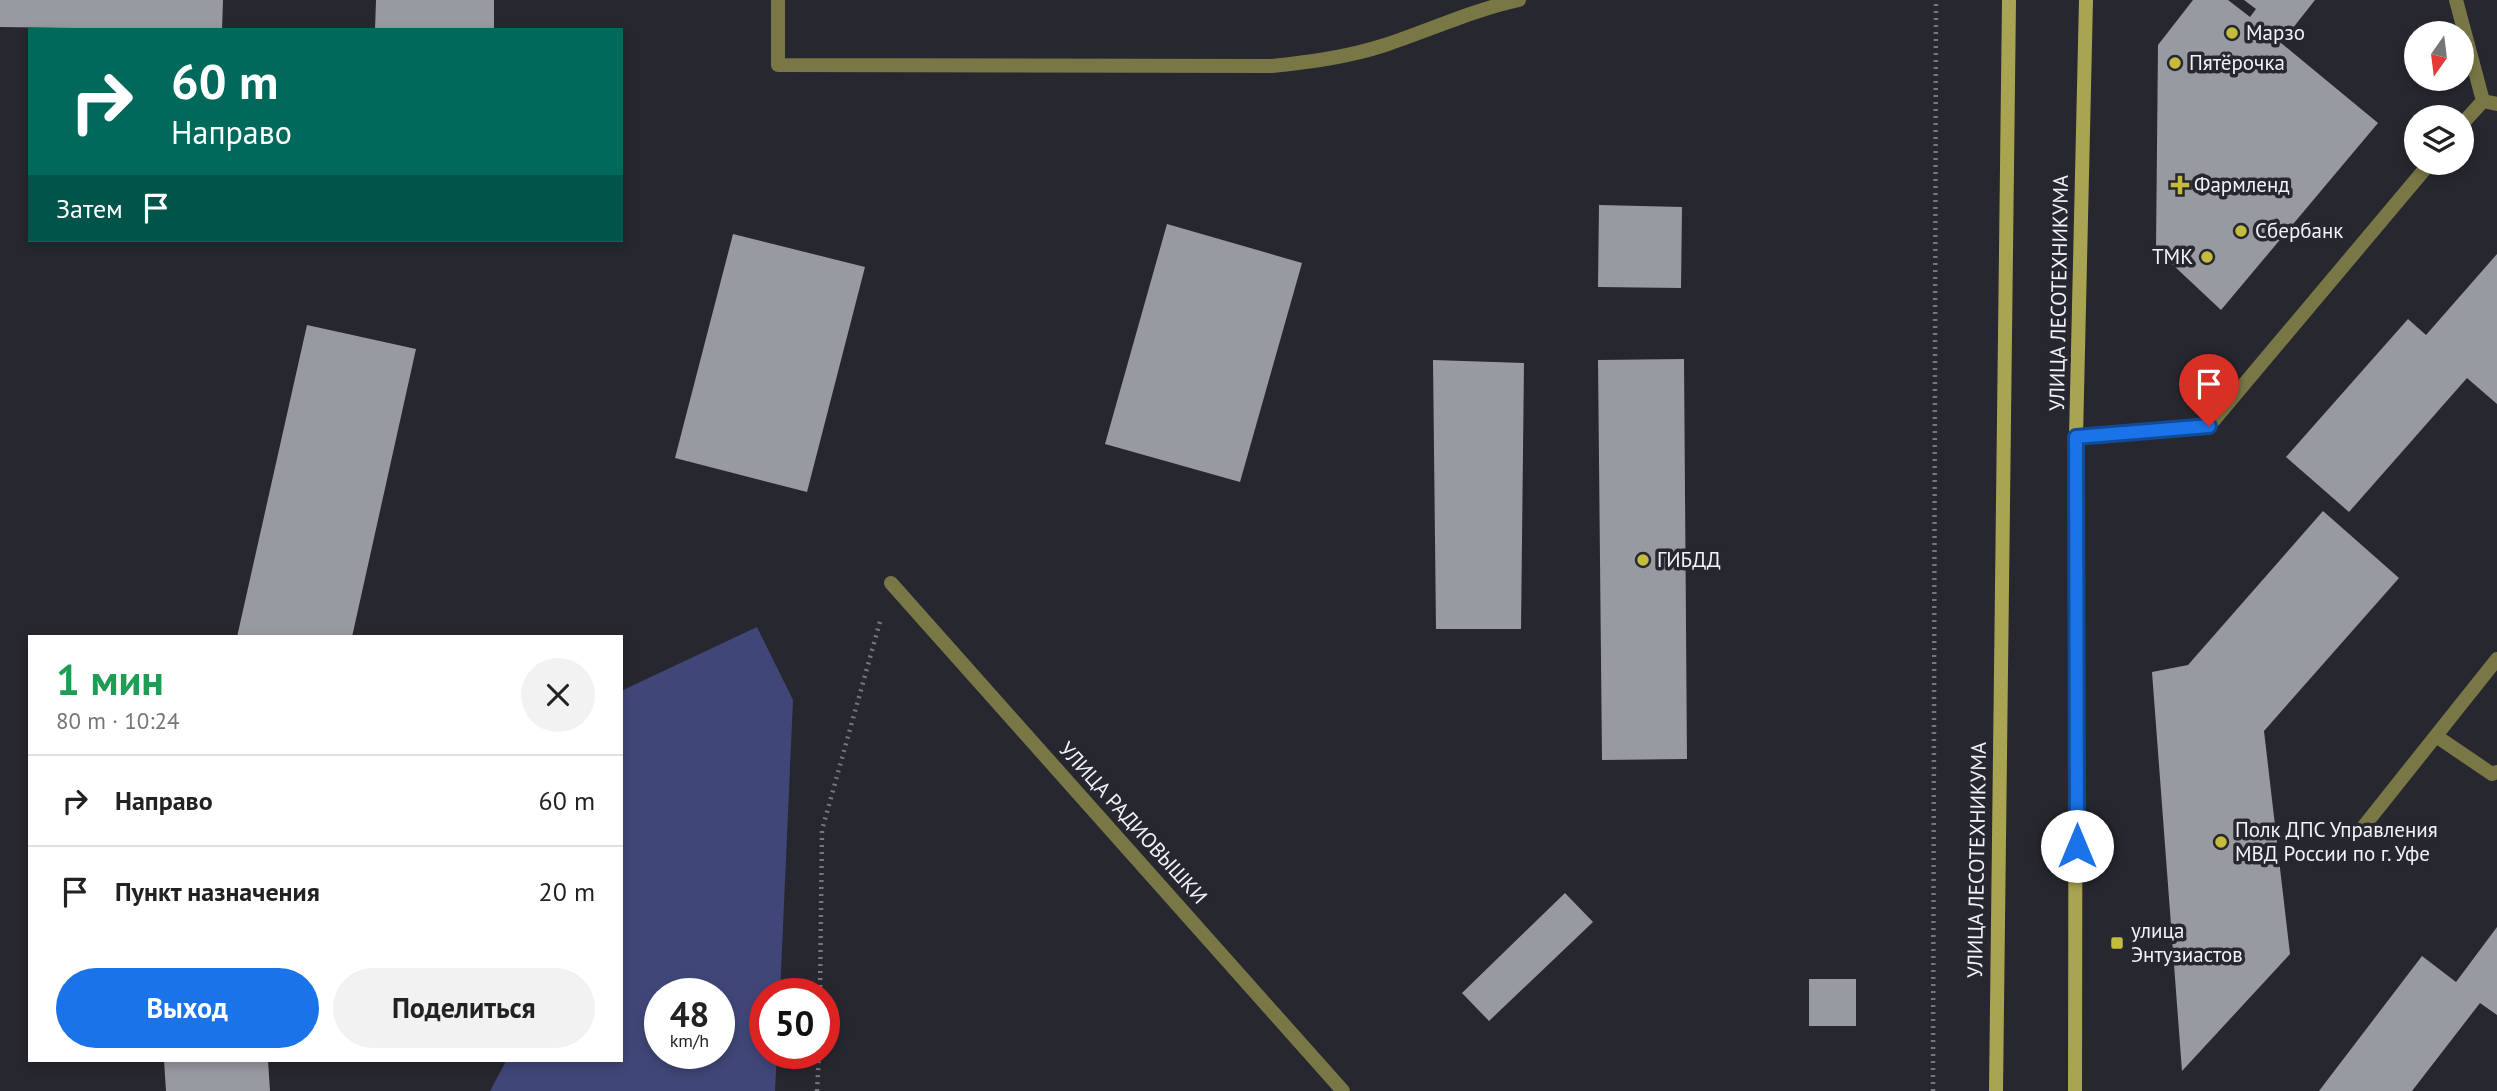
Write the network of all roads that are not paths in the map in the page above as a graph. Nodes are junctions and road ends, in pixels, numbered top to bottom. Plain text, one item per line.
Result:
1 (779, 0) edge
2 (1519, 0) edge
3 (2009, 0) edge
4 (2087, 0) edge
5 (2456, 0) edge
6 (2490, 103) edge
7 (2474, 115) edge
8 (2420, 175) edge
9 (2076, 437) junction
10 (891, 583) road end
11 (2497, 659) edge
12 (2436, 736) junction
13 (2497, 772) edge
14 (2360, 831) dead end
15 (1343, 1091) edge
16 (1996, 1091) edge
17 (2075, 1091) edge

1 - 2 lane
3 - 16 main road, УЛИЦА ЛЕСОТЕХНИКУМА
4 - 9 main road, УЛИЦА ЛЕСОТЕХНИКУМА
5 - 6 lane
6 - 7 lane
8 - 9 lane
9 - 17 main road, УЛИЦА ЛЕСОТЕХНИКУМА
10 - 15 lane, УЛИЦА РАДИОВЫШКИ
11 - 12 lane
12 - 13 lane
12 - 14 lane

